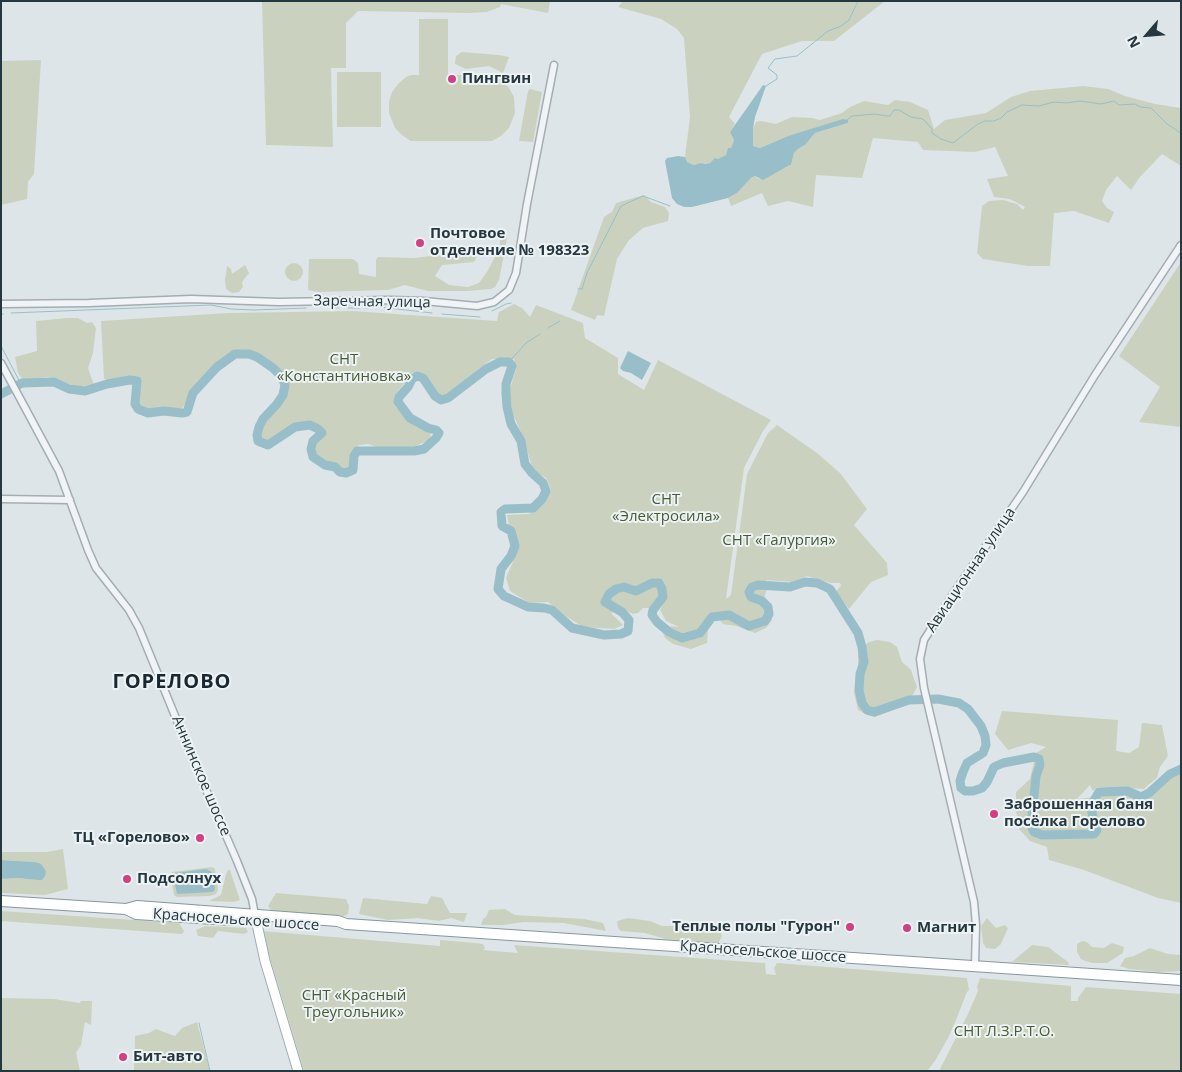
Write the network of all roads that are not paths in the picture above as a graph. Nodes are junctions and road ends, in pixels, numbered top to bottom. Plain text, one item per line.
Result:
1 (554, 65) dead end
2 (1181, 245) edge
3 (1, 304) edge
4 (1, 363) edge
5 (1, 499) edge
6 (70, 500) junction
7 (1, 901) edge
8 (255, 918) junction
9 (976, 966) junction
10 (1181, 980) edge
11 (298, 1071) edge

1 - 3 street, Заречная улица
2 - 9 street, Авиационная улица
4 - 6 street, Аннинское шоссе
5 - 6 street
6 - 8 street, Аннинское шоссе
7 - 8 highway, Красносельское шоссе
8 - 9 highway, Красносельское шоссе
8 - 11 main road, Аннинское шоссе
9 - 10 highway, Красносельское шоссе

